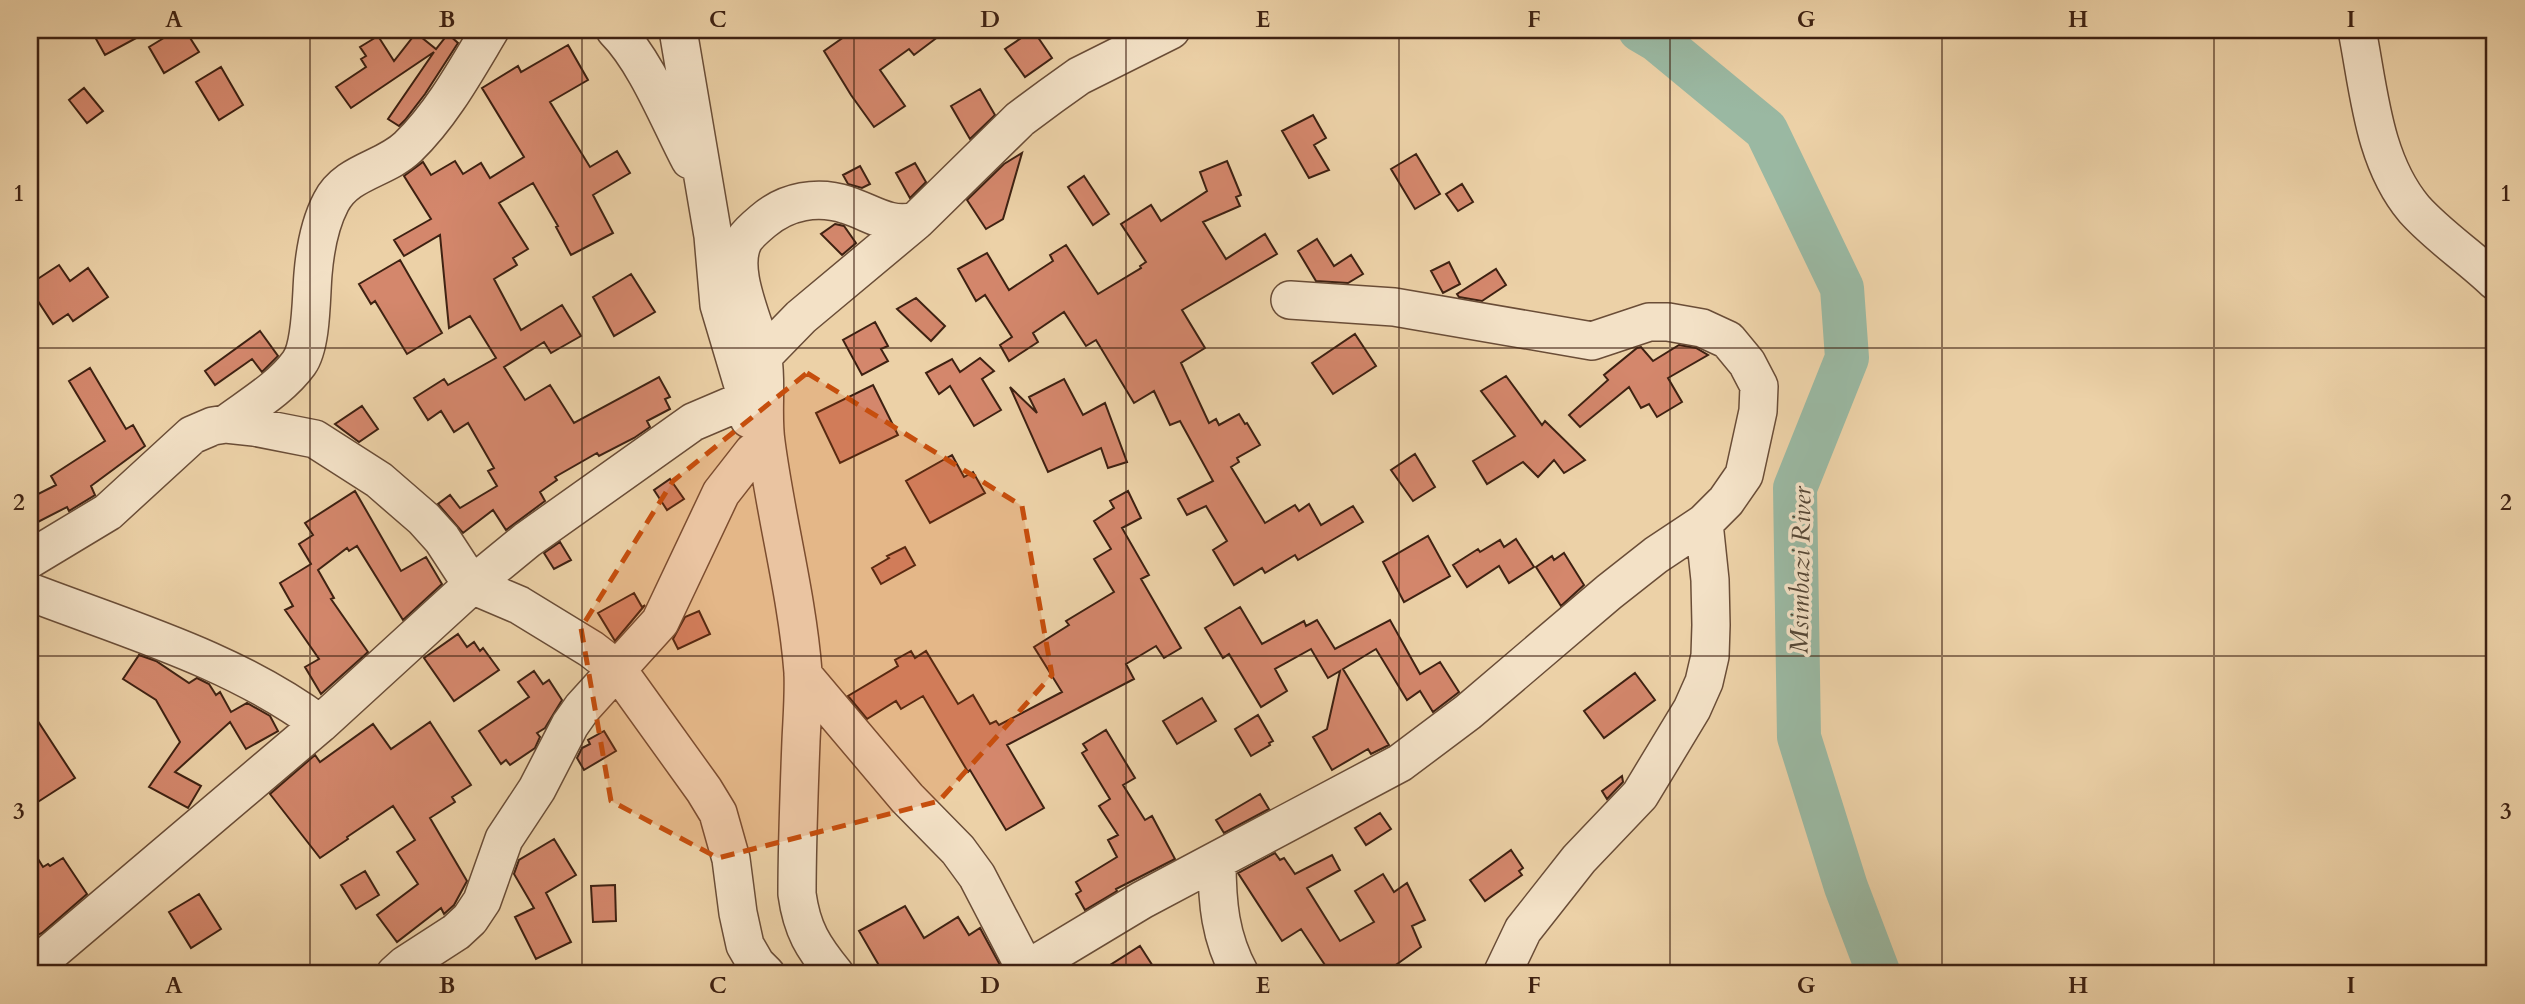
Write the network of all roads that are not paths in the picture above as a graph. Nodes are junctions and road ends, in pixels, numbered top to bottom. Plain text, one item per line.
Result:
1 (490, 30) edge
2 (615, 30) edge
3 (678, 30) edge
4 (1171, 30) edge
5 (2357, 30) edge
6 (704, 185) junction
7 (916, 221) junction
8 (2495, 281) edge
9 (1290, 300) dead end
10 (762, 357) junction
11 (747, 399) junction
12 (226, 424) junction
13 (753, 452) junction
14 (1704, 523) junction
15 (30, 559) edge
16 (472, 585) junction
17 (30, 592) edge
18 (617, 669) junction
19 (803, 675) junction
20 (320, 724) junction
21 (1217, 861) junction
22 (30, 970) edge
23 (1024, 973) edge
24 (395, 974) edge
25 (766, 974) edge
26 (799, 974) edge
27 (835, 974) edge
28 (1240, 974) edge
29 (1502, 974) edge

1 - 12 street
2 - 6 street
3 - 6 street
4 - 7 street
5 - 8 street
6 - 11 street
7 - 10 street
7 - 10 street
9 - 14 street
10 - 19 street
11 - 13 street
11 - 16 street
12 - 15 street
12 - 16 street
13 - 18 street
13 - 26 street
14 - 21 street
14 - 29 street
16 - 18 street
16 - 20 street
17 - 20 street
18 - 24 street
18 - 25 street
19 - 23 street
19 - 27 street
20 - 22 street
21 - 23 street
21 - 28 street

